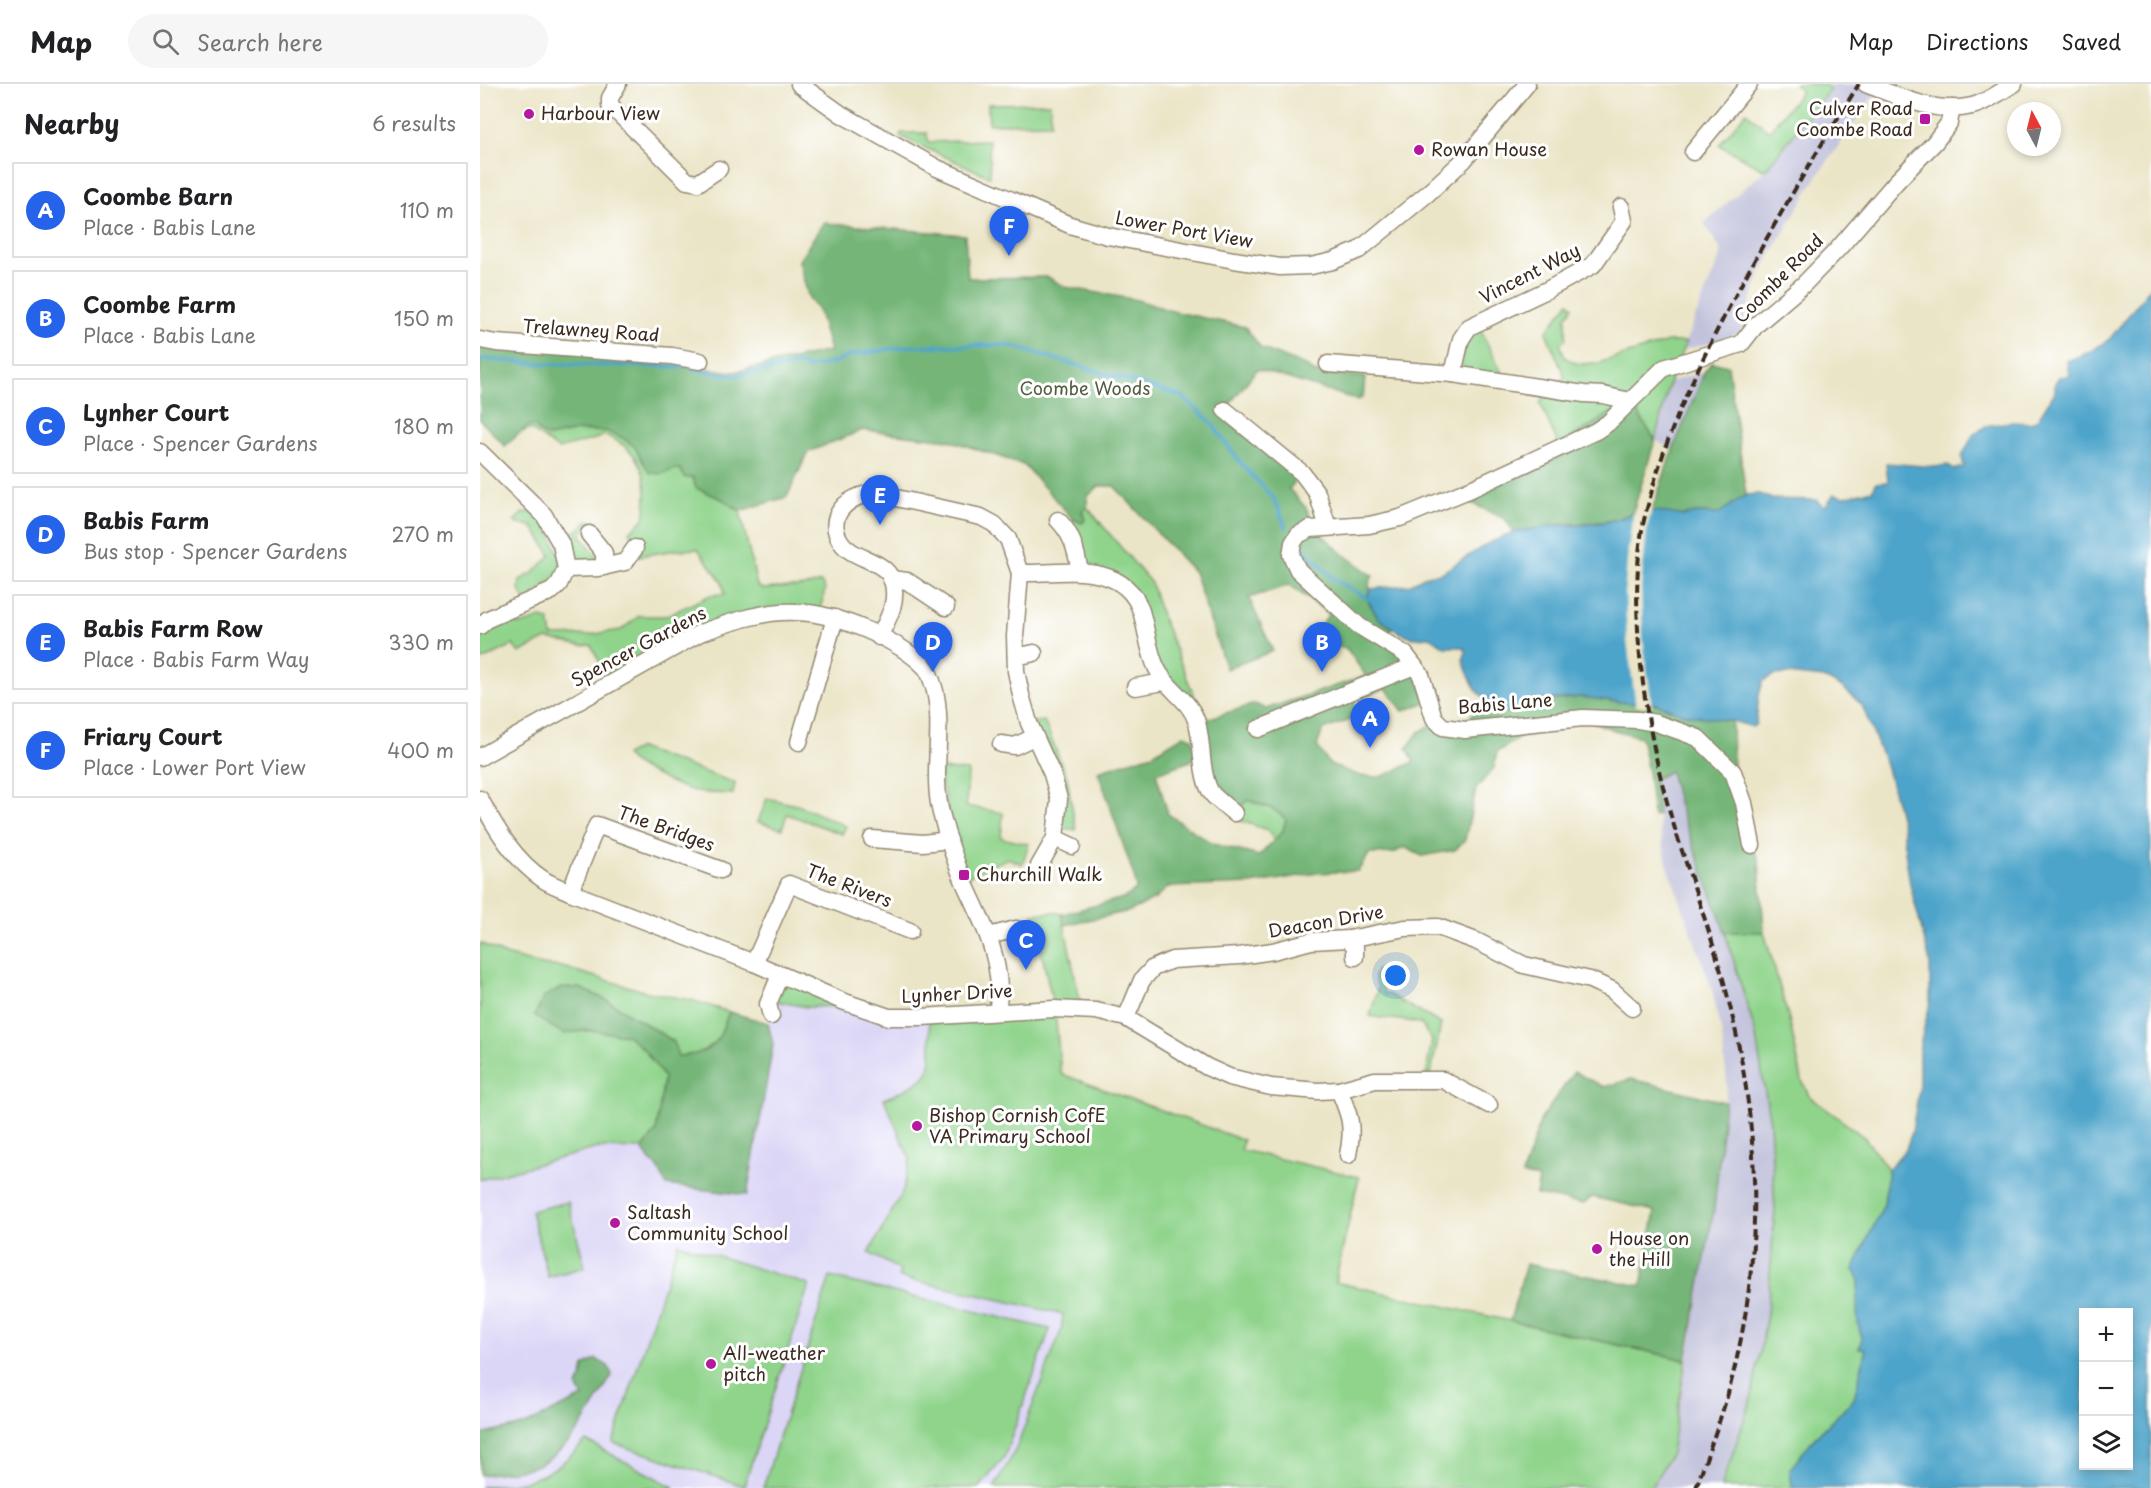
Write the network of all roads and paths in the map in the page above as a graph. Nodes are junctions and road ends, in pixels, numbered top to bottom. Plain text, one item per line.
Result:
1 (618, 84) edge
2 (799, 84) edge
3 (1527, 84) edge
4 (1749, 84) edge
5 (1866, 84) edge
6 (2014, 84) edge
7 (1952, 108) junction
8 (1693, 152) dead end
9 (719, 169) dead end
10 (1621, 207) dead end
11 (480, 340) edge
12 (692, 364) dead end
13 (1328, 364) dead end
14 (1453, 374) junction
15 (1630, 401) junction
16 (1225, 410) dead end
17 (480, 452) edge
18 (1058, 520) dead end
19 (1328, 527) junction
20 (589, 534) dead end
21 (635, 548) dead end
22 (604, 567) junction
23 (566, 570) junction
24 (1080, 571) junction
25 (1020, 573) junction
26 (891, 579) junction
27 (946, 607) dead end
28 (835, 618) junction
29 (480, 626) edge
30 (879, 637) junction
31 (1034, 653) dead end
32 (1016, 657) junction
33 (1414, 666) junction
34 (1164, 682) junction
35 (1135, 687) dead end
36 (1258, 729) dead end
37 (1034, 737) junction
38 (799, 742) dead end
39 (1001, 744) dead end
40 (480, 757) edge
41 (480, 799) edge
42 (1234, 813) dead end
43 (872, 838) dead end
44 (1055, 838) junction
45 (949, 840) junction
46 (1752, 845) dead end
47 (1072, 846) dead end
48 (1039, 866) dead end
49 (721, 870) dead end
50 (570, 892) junction
51 (1016, 929) dead end
52 (910, 930) dead end
53 (989, 936) junction
54 (1349, 939) junction
55 (1355, 957) dead end
56 (754, 963) junction
57 (780, 975) junction
58 (1632, 1008) dead end
59 (998, 1012) junction
60 (771, 1016) dead end
61 (1126, 1018) junction
62 (1340, 1089) junction
63 (1490, 1104) dead end
64 (1348, 1155) dead end

1 - 9 street
2 - 3 street, Lower Port View
4 - 8 street
5 - 7 street
6 - 7 street
7 - 15 street, Coombe Road
10 - 14 street, Vincent Way
11 - 12 street, Trelawney Road
13 - 14 street
14 - 15 street
15 - 19 street, Coombe Road
16 - 19 street
17 - 23 street
18 - 24 street
19 - 33 street, Babis Lane
20 - 22 street
21 - 22 street
22 - 23 street
23 - 29 street
24 - 25 street
24 - 34 street
25 - 26 street
25 - 32 street
26 - 27 street
26 - 30 street
28 - 30 street, Spencer Gardens
28 - 38 street
28 - 40 street, Spencer Gardens
30 - 45 street, Spencer Gardens
31 - 32 street
32 - 37 street
33 - 36 street
33 - 46 street, Babis Lane
34 - 35 street
34 - 42 street
37 - 39 street
37 - 44 street
41 - 50 street, Lynher Drive
43 - 45 street
44 - 47 street
44 - 48 street
45 - 53 street, Spencer Gardens
49 - 50 street, The Bridges
50 - 56 street, Lynher Drive
51 - 53 street
52 - 56 street, The Rivers
53 - 59 street, Spencer Gardens
54 - 55 street
54 - 58 street, Deacon Drive
54 - 61 street, Deacon Drive
56 - 57 street, Lynher Drive
57 - 59 street, Lynher Drive
57 - 60 street
59 - 61 street, Lynher Drive
61 - 62 street, Lynher Drive
62 - 63 street, Lynher Drive
62 - 64 street

